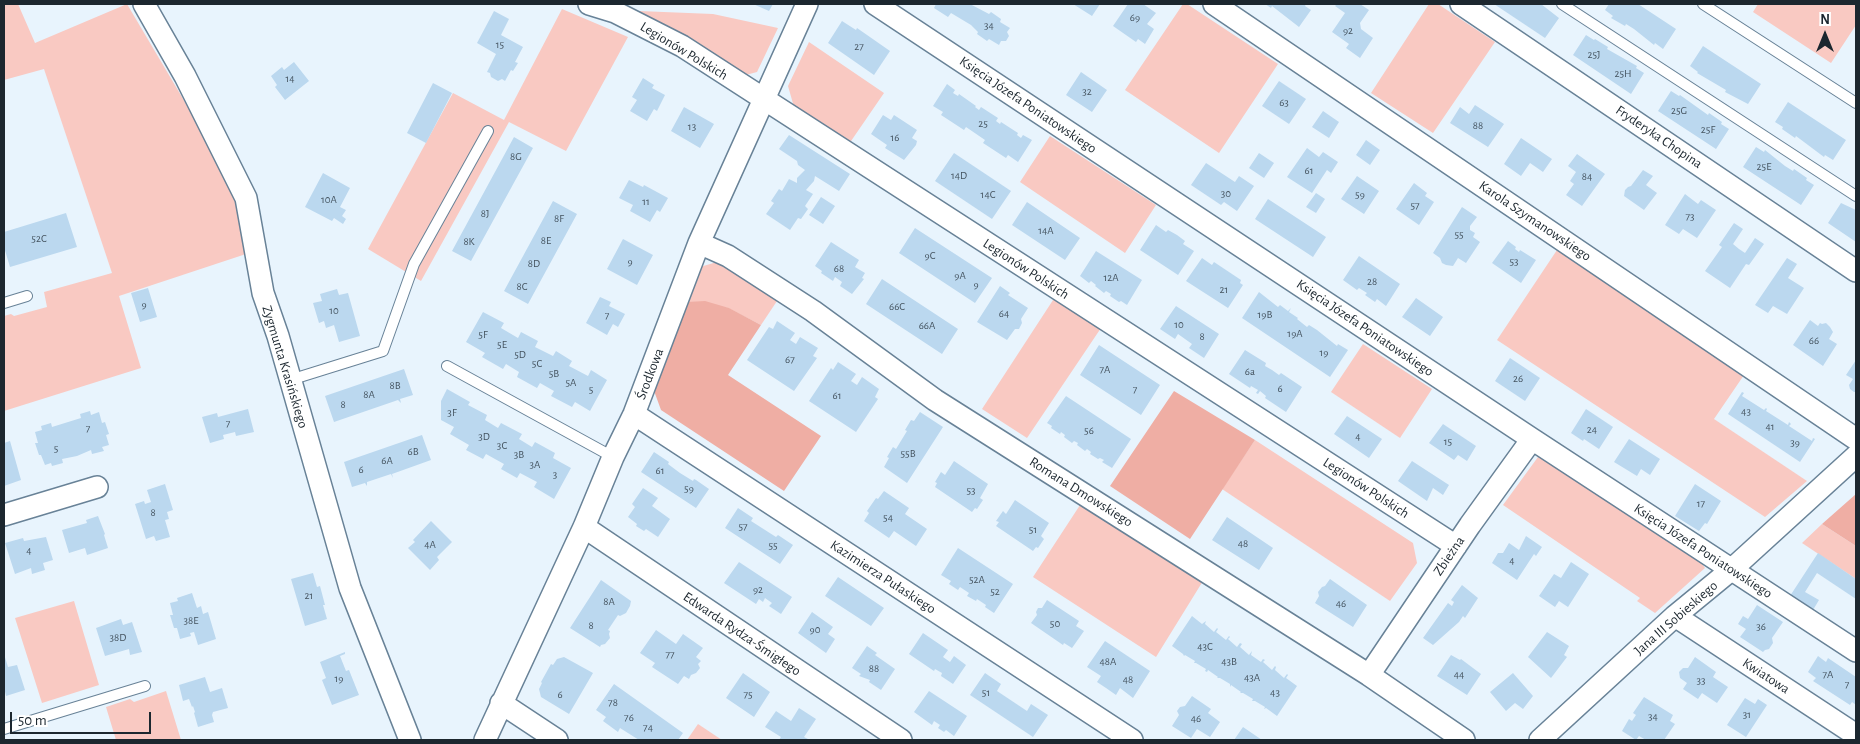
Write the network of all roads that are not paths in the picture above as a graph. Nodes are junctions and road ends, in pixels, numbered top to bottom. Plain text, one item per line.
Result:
1 (144, 4) edge
2 (589, 4) edge
3 (807, 4) edge
4 (875, 4) edge
5 (1214, 4) edge
6 (1461, 4) edge
7 (1562, 4) edge
8 (1703, 4) edge
9 (617, 8) edge
10 (763, 99) junction
11 (1856, 103) edge
12 (488, 131) dead end
13 (1856, 196) edge
14 (700, 243) junction
15 (1856, 271) edge
16 (27, 296) dead end
17 (4, 303) edge
18 (447, 366) dead end
19 (290, 380) junction
20 (634, 414) junction
21 (1532, 439) junction
22 (1856, 439) edge
23 (1856, 456) edge
24 (613, 457) junction
25 (97, 487) dead end
26 (4, 515) edge
27 (584, 527) junction
28 (1456, 546) junction
29 (1731, 570) junction
30 (1675, 616) junction
31 (1856, 652) edge
32 (1369, 675) junction
33 (145, 686) dead end
34 (501, 703) junction
35 (4, 729) edge
36 (1856, 735) edge
37 (410, 740) edge
38 (485, 740) edge
39 (557, 740) edge
40 (901, 740) edge
41 (1132, 740) edge
42 (1464, 740) edge
43 (1540, 740) edge

1 - 19 street, Zygmunta Krasińskiego
2 - 9 street, Legionów Polskich
3 - 10 street, Środkowa
4 - 21 street, Księcia Józefa Poniatowskiego
5 - 22 street, Karola Szymanowskiego
6 - 15 street, Fryderyka Chopina
7 - 13 lane
8 - 11 lane
9 - 10 street, Legionów Polskich
10 - 14 street, Środkowa
10 - 28 street, Legionów Polskich
12 - 19 lane
14 - 20 street, Środkowa
14 - 32 street, Romana Dmowskiego
16 - 17 lane
18 - 24 lane
19 - 37 street, Zygmunta Krasińskiego
20 - 24 street, Środkowa
20 - 41 street, Kazimierza Pułaskiego
21 - 28 street, Zbieżna
21 - 29 street, Księcia Józefa Poniatowskiego
23 - 29 street, Jana III Sobieskiego
24 - 27 street, Środkowa
25 - 26 street
27 - 34 street, Środkowa
27 - 40 street, Edwarda Rydza-Śmigłego
28 - 32 street, Zbieżna
29 - 30 street, Jana III Sobieskiego
29 - 31 street, Księcia Józefa Poniatowskiego
30 - 36 street, Kwiatowa
30 - 43 street, Jana III Sobieskiego
32 - 42 street, Romana Dmowskiego
33 - 35 lane
34 - 38 street, Środkowa
34 - 39 street

